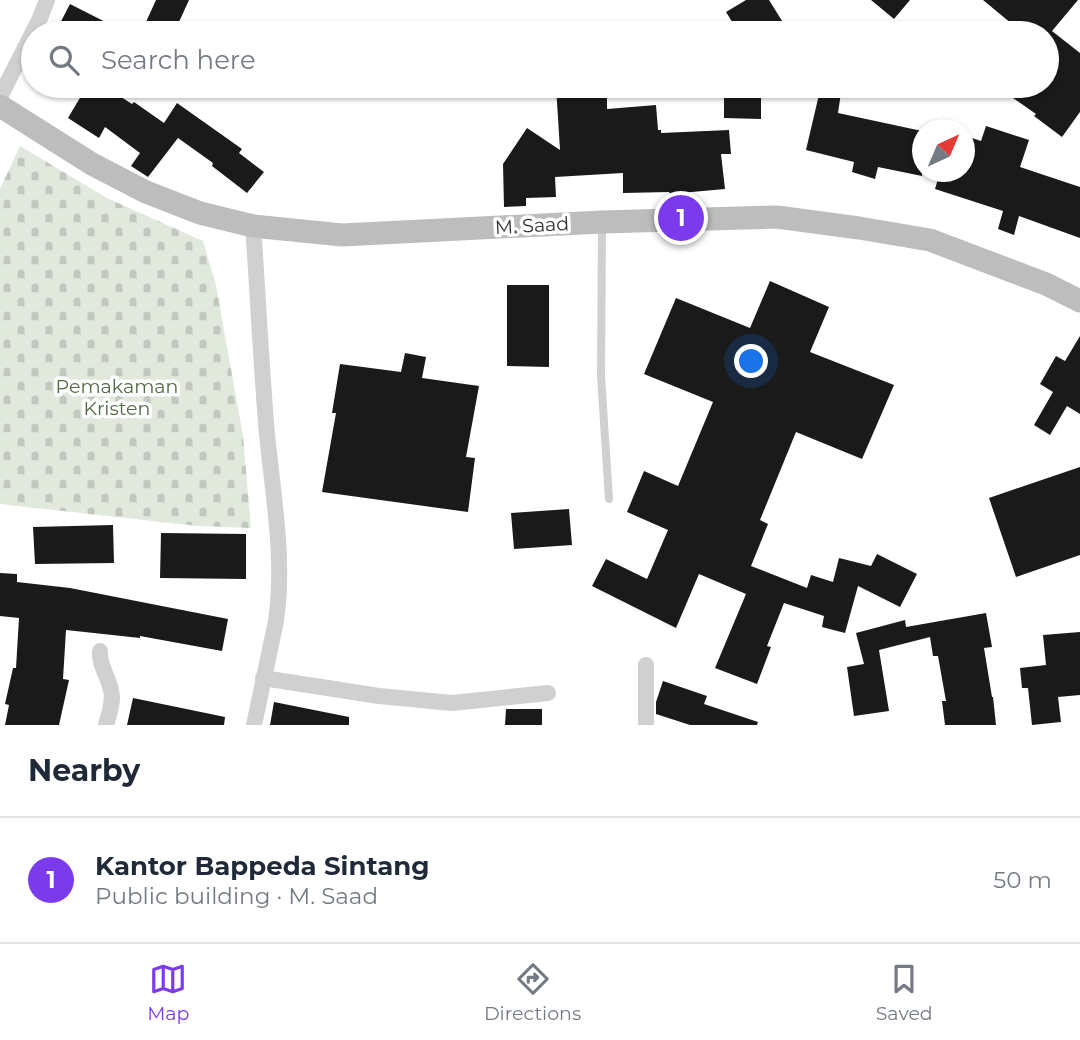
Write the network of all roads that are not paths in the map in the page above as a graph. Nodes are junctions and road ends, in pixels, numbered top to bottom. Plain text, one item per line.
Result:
1 (47, 0) edge
2 (38, 21) edge
3 (21, 56) edge
4 (0, 97) edge
5 (0, 106) edge
6 (602, 222) junction
7 (253, 226) junction
8 (1080, 301) edge
9 (609, 499) dead end
10 (100, 651) dead end
11 (646, 665) dead end
12 (262, 678) junction
13 (548, 693) dead end
14 (106, 725) edge
15 (254, 725) edge
16 (646, 725) edge

1 - 2 street
3 - 4 street
5 - 7 street, M. Saad
6 - 7 street, M. Saad
6 - 8 street, M. Saad
6 - 9 lane
7 - 12 street
10 - 14 street
11 - 16 street
12 - 13 street
12 - 15 street

